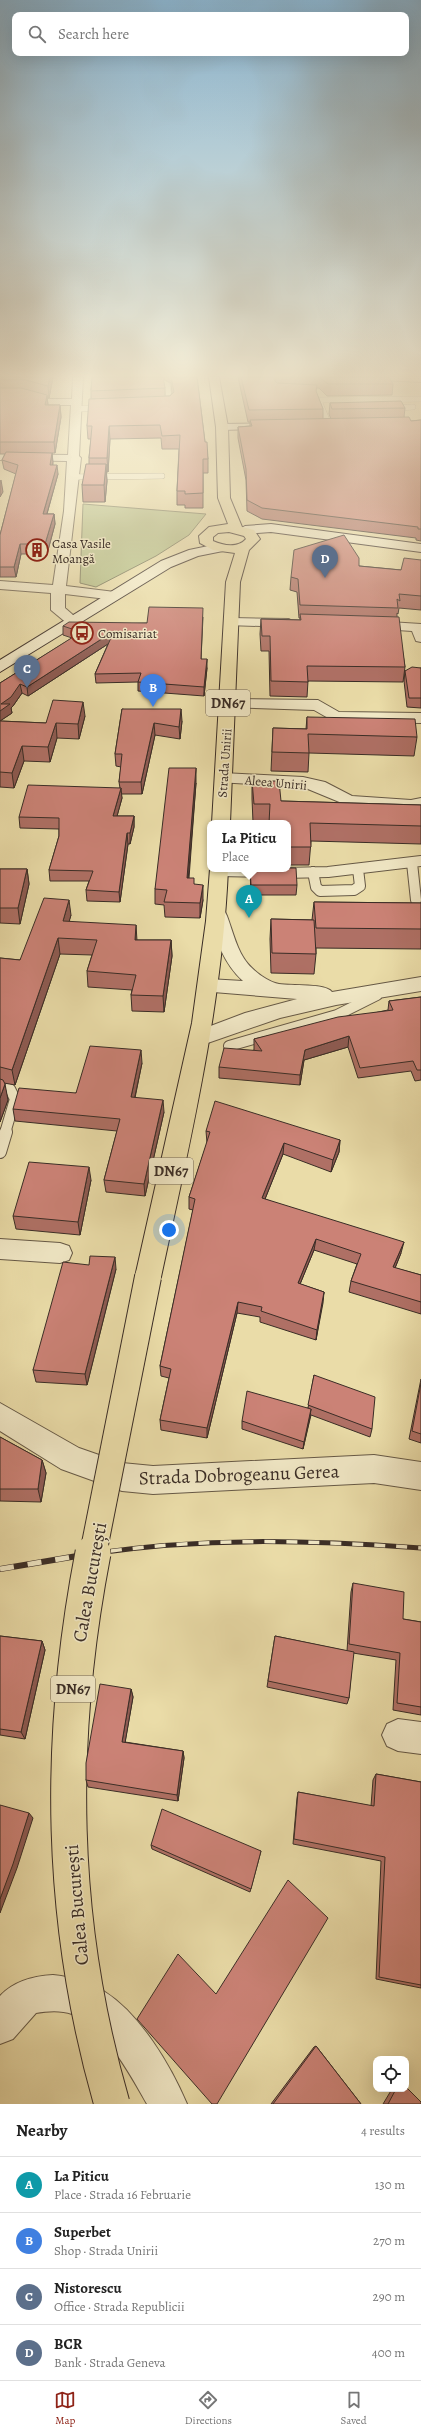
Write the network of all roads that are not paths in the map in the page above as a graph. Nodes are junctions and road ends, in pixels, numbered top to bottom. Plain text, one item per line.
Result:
1 (223, 475) edge
2 (162, 476) dead end
3 (73, 477) joint
4 (224, 498) junction
5 (240, 529) junction
6 (210, 533) junction
7 (303, 533) junction
8 (247, 545) junction
9 (220, 548) junction
10 (421, 548) edge
11 (166, 564) junction
12 (233, 582) junction
13 (0, 585) edge
14 (59, 589) junction
15 (115, 596) junction
16 (74, 622) junction
17 (232, 622) junction
18 (307, 624) edge
19 (362, 625) edge
20 (420, 630) edge
21 (0, 667) edge
22 (228, 704) junction
23 (421, 718) edge
24 (222, 778) junction
25 (421, 803) edge
26 (221, 820) edge
27 (421, 861) edge
28 (412, 863) junction
29 (358, 869) junction
30 (219, 872) edge
31 (291, 872) edge
32 (312, 872) junction
33 (416, 900) dead end
34 (218, 916) junction
35 (421, 984) edge
36 (208, 986) junction
37 (387, 989) junction
38 (279, 1001) junction
39 (229, 1046) dead end
40 (196, 1052) junction
41 (0, 1088) edge
42 (0, 1152) edge
43 (0, 1249) edge
44 (60, 1253) dead end
45 (0, 1416) edge
46 (421, 1476) edge
47 (0, 2026) edge
48 (112, 2104) edge
49 (168, 2104) edge

1 - 4 main road
2 - 3 lane
3 - 14 street
4 - 5 main road
4 - 6 main road
5 - 6 main road
5 - 7 main road
5 - 8 main road
6 - 9 main road, Strada Unirii
6 - 11 main road
7 - 8 main road
7 - 10 main road
8 - 9 main road
8 - 12 main road, Strada Unirii / DN67
9 - 11 main road
9 - 12 main road, Strada Unirii / DN67
11 - 15 main road
12 - 17 main road, Strada Unirii / DN67
13 - 14 street
14 - 15 street
14 - 16 street
15 - 16 main road
16 - 21 main road
17 - 18 street
17 - 22 main road, Strada Unirii / DN67
19 - 20 street
22 - 23 street
22 - 24 main road, Strada Unirii / DN67
24 - 25 street, Aleea Unirii
24 - 26 main road, Strada Unirii / DN67
27 - 28 lane
28 - 29 lane
28 - 33 lane
29 - 32 lane
29 - 32 lane
30 - 34 main road, DN67
31 - 32 lane
34 - 36 main road, DN67
34 - 38 street
35 - 37 street
36 - 38 street
36 - 40 main road, DN67
37 - 38 street
37 - 39 lane
38 - 40 street
40 - 48 main road, Calea București / DN67, bridge
41 - 42 lane
43 - 44 street
45 - 46 street, Strada Dobrogeanu Gerea
47 - 49 street

